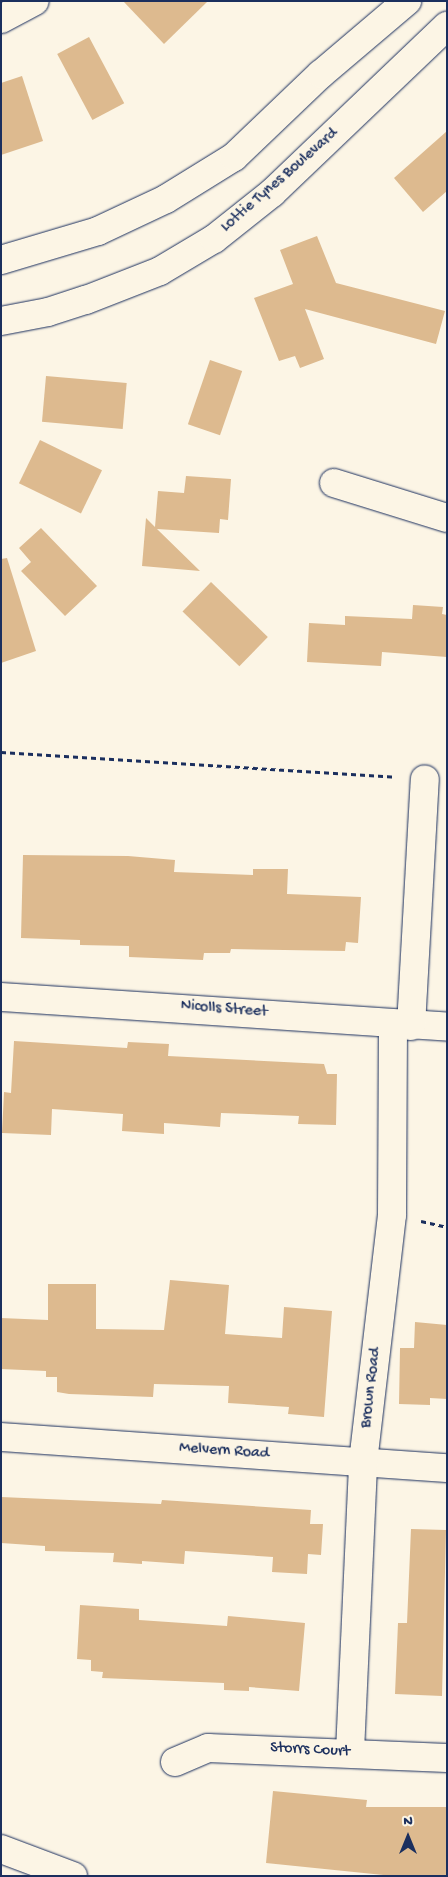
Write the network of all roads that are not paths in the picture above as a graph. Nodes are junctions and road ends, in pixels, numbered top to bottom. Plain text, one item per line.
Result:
1 (35, 1) edge
2 (407, 1) edge
3 (1, 19) edge
4 (447, 26) edge
5 (1, 260) edge
6 (1, 321) edge
7 (334, 483) dead end
8 (447, 518) edge
9 (425, 779) road end
10 (1, 997) edge
11 (402, 1025) junction
12 (447, 1027) edge
13 (1, 1437) edge
14 (363, 1462) junction
15 (447, 1468) edge
16 (350, 1752) junction
17 (447, 1758) edge
18 (175, 1762) dead end
19 (1, 1849) edge
20 (73, 1876) edge

1 - 3 main road
2 - 5 main road
4 - 6 main road, Lottie Tynes Boulevard
7 - 8 main road
9 - 11 main road, Brown Road
10 - 11 main road, Nicolls Street
11 - 12 main road, Nicolls Street
11 - 14 main road, Brown Road
13 - 14 main road, Melvern Road
14 - 15 main road, Melvern Road
14 - 16 main road, Brown Road
16 - 17 main road, Storrs Court
16 - 18 main road, Storrs Court
19 - 20 main road

